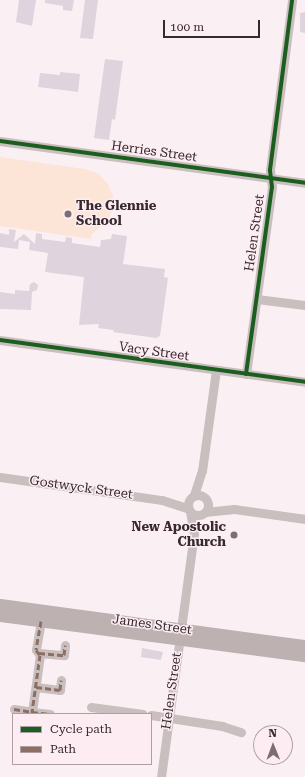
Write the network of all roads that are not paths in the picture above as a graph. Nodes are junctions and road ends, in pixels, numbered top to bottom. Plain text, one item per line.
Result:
1 (292, 0) edge
2 (0, 141) edge
3 (271, 178) junction
4 (305, 183) edge
5 (257, 299) junction
6 (305, 305) edge
7 (0, 340) edge
8 (216, 370) junction
9 (246, 374) junction
10 (305, 382) edge
11 (202, 472) junction
12 (0, 477) edge
13 (192, 497) junction
14 (206, 499) junction
15 (162, 500) junction
16 (234, 509) junction
17 (189, 510) junction
18 (204, 513) junction
19 (305, 519) edge
20 (194, 534) junction
21 (0, 605) edge
22 (0, 615) edge
23 (41, 621) junction
24 (180, 634) junction
25 (65, 645) dead end
26 (305, 646) edge
27 (38, 653) junction
28 (305, 655) edge
29 (61, 680) dead end
30 (36, 687) junction
31 (91, 707) dead end
32 (14, 709) dead end
33 (32, 712) junction
34 (41, 713) edge
35 (136, 713) edge
36 (152, 715) edge
37 (168, 717) junction
38 (241, 732) dead end
39 (161, 777) edge

1 - 3 street, Helen Street
2 - 3 street, Herries Street
3 - 4 street, Herries Street
3 - 5 street, Helen Street
5 - 6 street
5 - 9 street, Helen Street
7 - 8 street, Vacy Street
8 - 9 street, Vacy Street
8 - 11 street
9 - 10 street, Vacy Street
11 - 13 street
11 - 14 street
12 - 15 street, Gostwyck Street
13 - 14 street, Gostwyck Street
13 - 15 street, Gostwyck Street
13 - 17 street
14 - 16 street
14 - 18 street, Helen Street
15 - 17 street, Gostwyck Street
16 - 18 street
16 - 19 street
17 - 18 street, Gostwyck Street
17 - 20 street, Helen Street
18 - 20 street, Helen Street
20 - 24 street, Helen Street
21 - 24 highway, James Street
22 - 23 highway, James Street
23 - 24 highway, James Street
23 - 27 street
24 - 26 highway, James Street
24 - 28 highway, James Street
24 - 37 street, Helen Street
25 - 27 street
27 - 30 street
29 - 30 street
30 - 33 street
31 - 35 street
32 - 33 street
33 - 34 street
36 - 37 street
37 - 38 street
37 - 39 street, Helen Street

